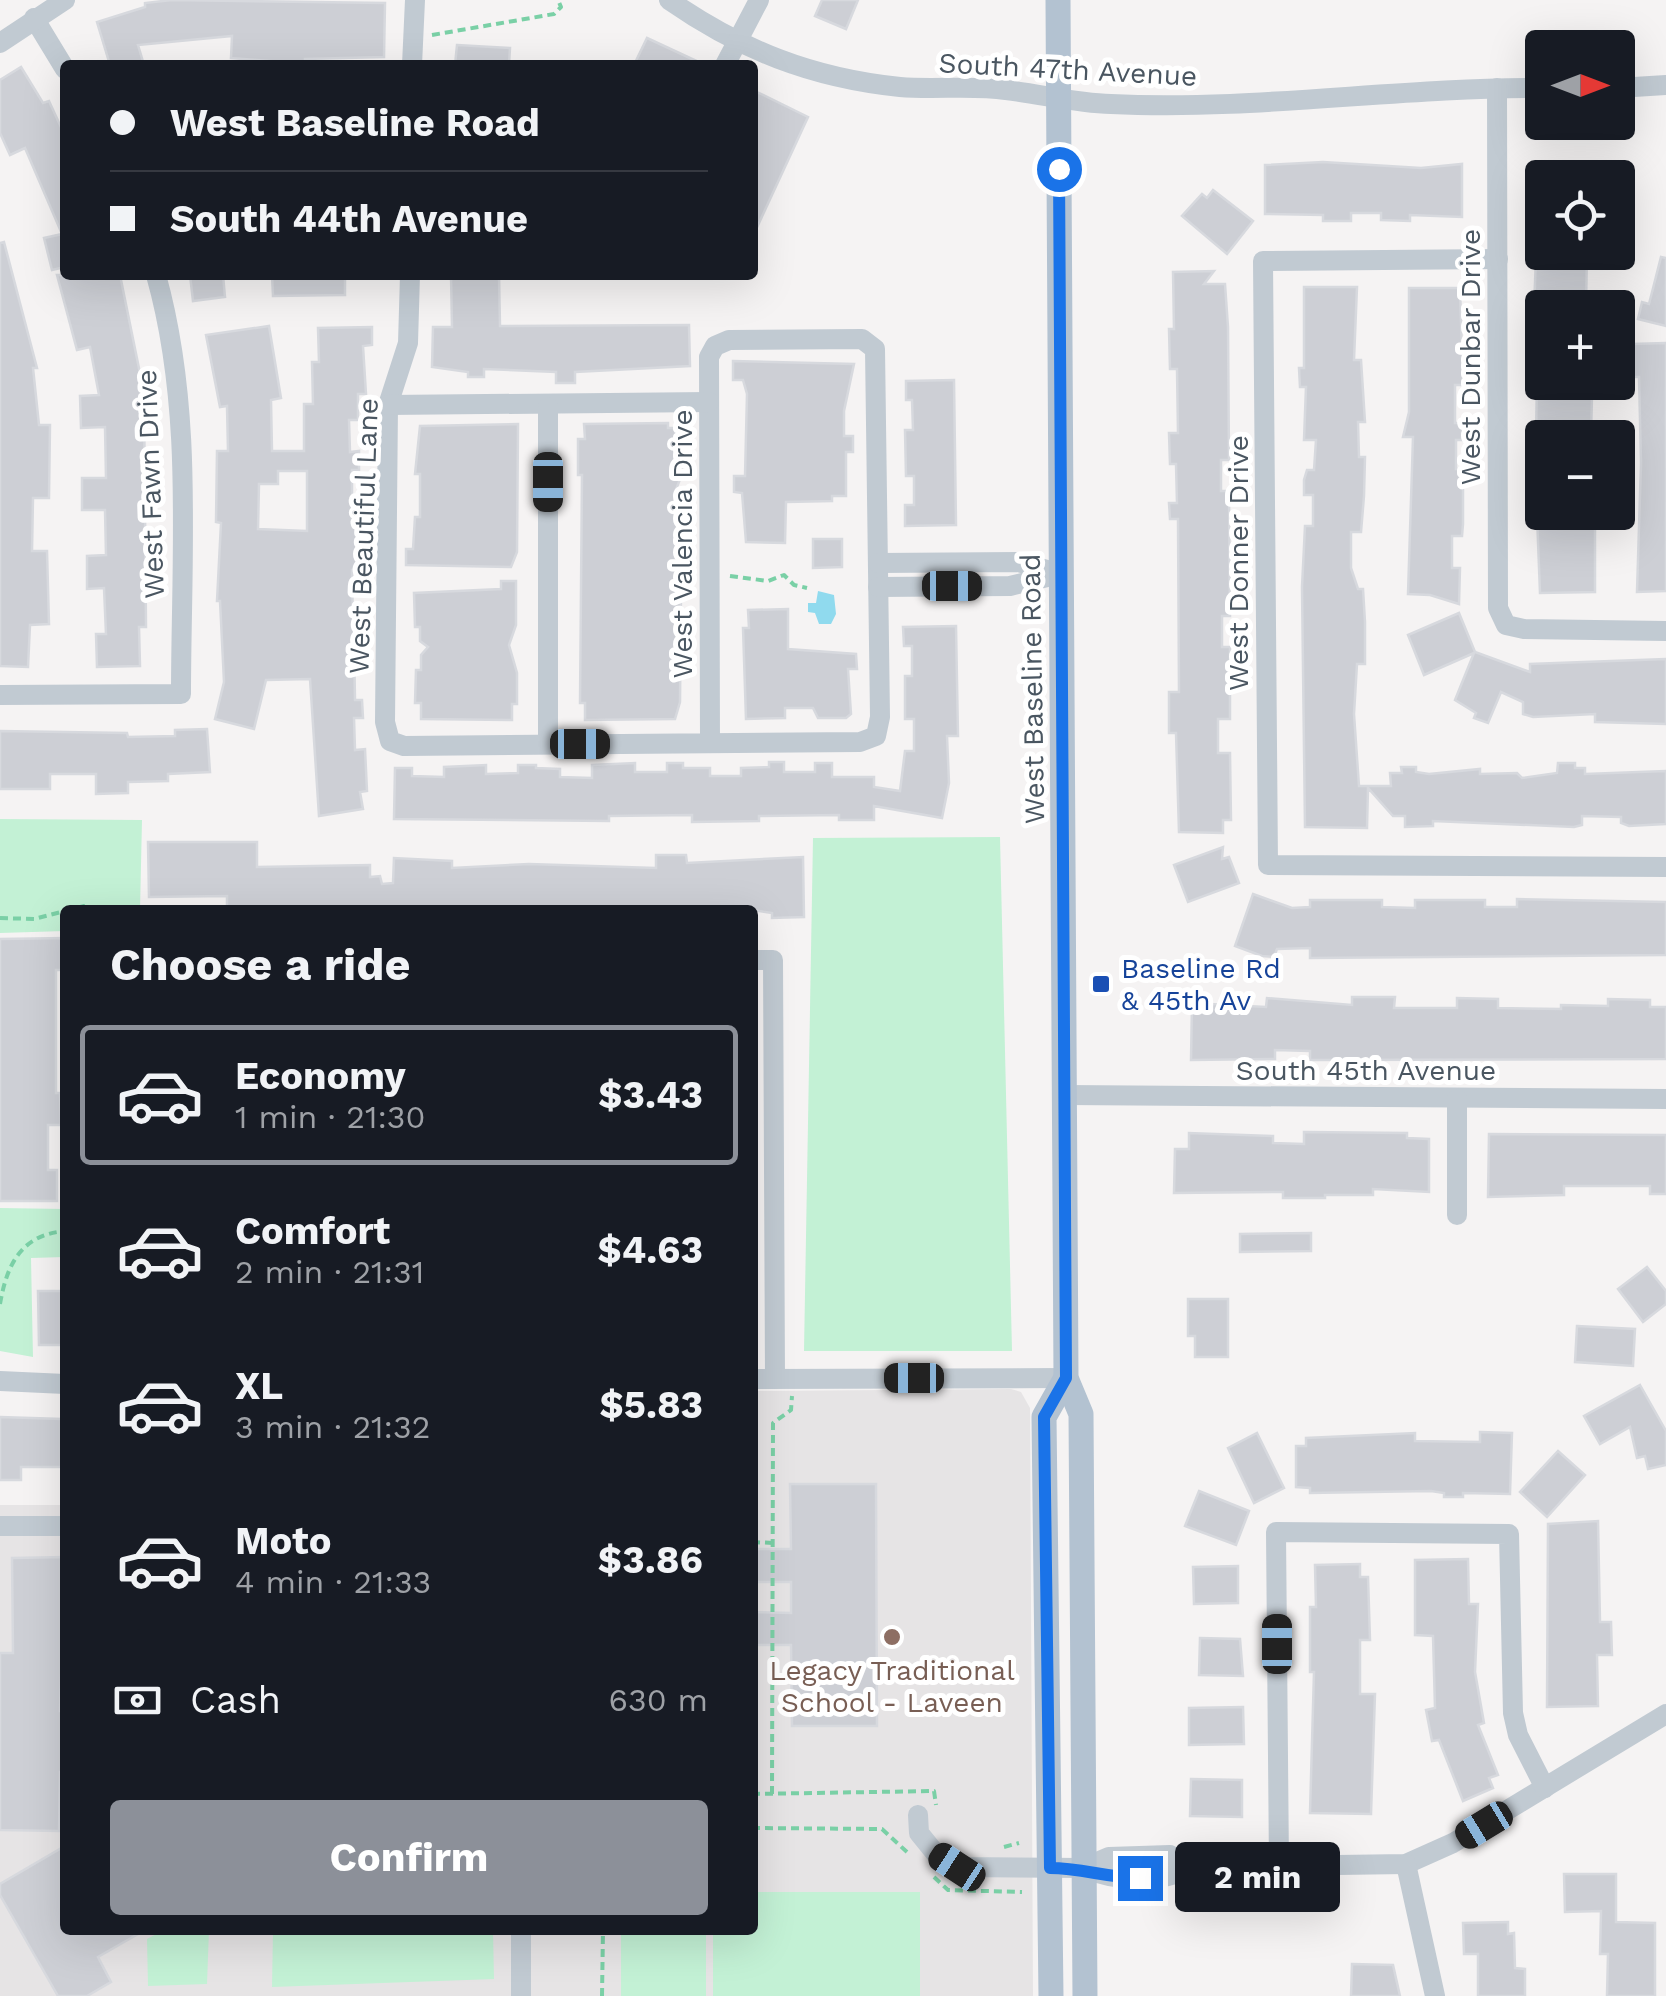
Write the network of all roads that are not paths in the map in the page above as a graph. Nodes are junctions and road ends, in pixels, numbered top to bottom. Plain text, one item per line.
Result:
1 (65, 0) edge
2 (415, 0) edge
3 (669, 0) edge
4 (758, 0) edge
5 (1058, 0) edge
6 (34, 18) junction
7 (0, 42) edge
8 (736, 44) junction
9 (412, 60) edge
10 (728, 60) edge
11 (60, 61) edge
12 (1666, 85) edge
13 (1635, 87) edge
14 (1497, 88) junction
15 (1525, 88) edge
16 (1059, 100) junction
17 (1498, 259) junction
18 (157, 280) edge
19 (410, 280) edge
20 (709, 402) junction
21 (388, 405) junction
22 (548, 407) junction
23 (878, 563) junction
24 (952, 563) junction
25 (1061, 574) junction
26 (952, 586) junction
27 (878, 587) junction
28 (1666, 631) edge
29 (0, 695) edge
30 (710, 743) junction
31 (548, 744) junction
32 (1666, 866) edge
33 (763, 960) edge
34 (1065, 1095) junction
35 (1457, 1099) junction
36 (1666, 1099) edge
37 (1457, 1215) dead end
38 (1066, 1378) junction
39 (758, 1379) edge
40 (776, 1379) junction
41 (0, 1380) edge
42 (60, 1384) edge
43 (0, 1526) edge
44 (60, 1526) edge
45 (1666, 1714) edge
46 (1545, 1788) junction
47 (927, 1812) road end
48 (1406, 1864) junction
49 (1050, 1868) junction
50 (1083, 1868) junction
51 (1279, 1868) junction
52 (521, 1935) edge
53 (522, 1996) edge
54 (1051, 1996) edge
55 (1085, 1996) edge
56 (1435, 1996) edge

1 - 6 street
2 - 9 street
3 - 8 street, South 47th Avenue
4 - 8 street
5 - 16 main road, West Baseline Road
6 - 7 street
6 - 11 street
8 - 10 street
8 - 16 street, South 47th Avenue
12 - 13 street
14 - 15 street, South 47th Avenue
14 - 16 street, South 47th Avenue
14 - 17 street, West Dunbar Drive
16 - 25 main road, West Baseline Road
17 - 28 street, West Dunbar Drive
17 - 32 street, West Donner Drive
18 - 29 street, West Fawn Drive
19 - 21 street, West Beautiful Lane
20 - 22 street
20 - 23 street, West Valencia Drive
20 - 30 street, West Valencia Drive
21 - 22 street
21 - 31 street, West Beautiful Lane
22 - 31 street
23 - 24 street
23 - 27 street
24 - 25 street
24 - 26 street
25 - 26 street
25 - 34 main road, West Baseline Road
26 - 27 street
27 - 30 street
30 - 31 street
33 - 40 street
34 - 35 street, South 45th Avenue
34 - 38 main road, West Baseline Road
35 - 36 street, South 45th Avenue
35 - 37 street
38 - 40 street
38 - 49 main road, West Baseline Road
38 - 50 main road, West Baseline Road
39 - 40 street
41 - 42 street
43 - 44 street
45 - 46 street
46 - 48 street
46 - 51 street
47 - 49 street
48 - 51 street
48 - 56 street
49 - 50 street
49 - 54 main road, West Baseline Road
50 - 51 street
50 - 55 main road, West Baseline Road
52 - 53 street

